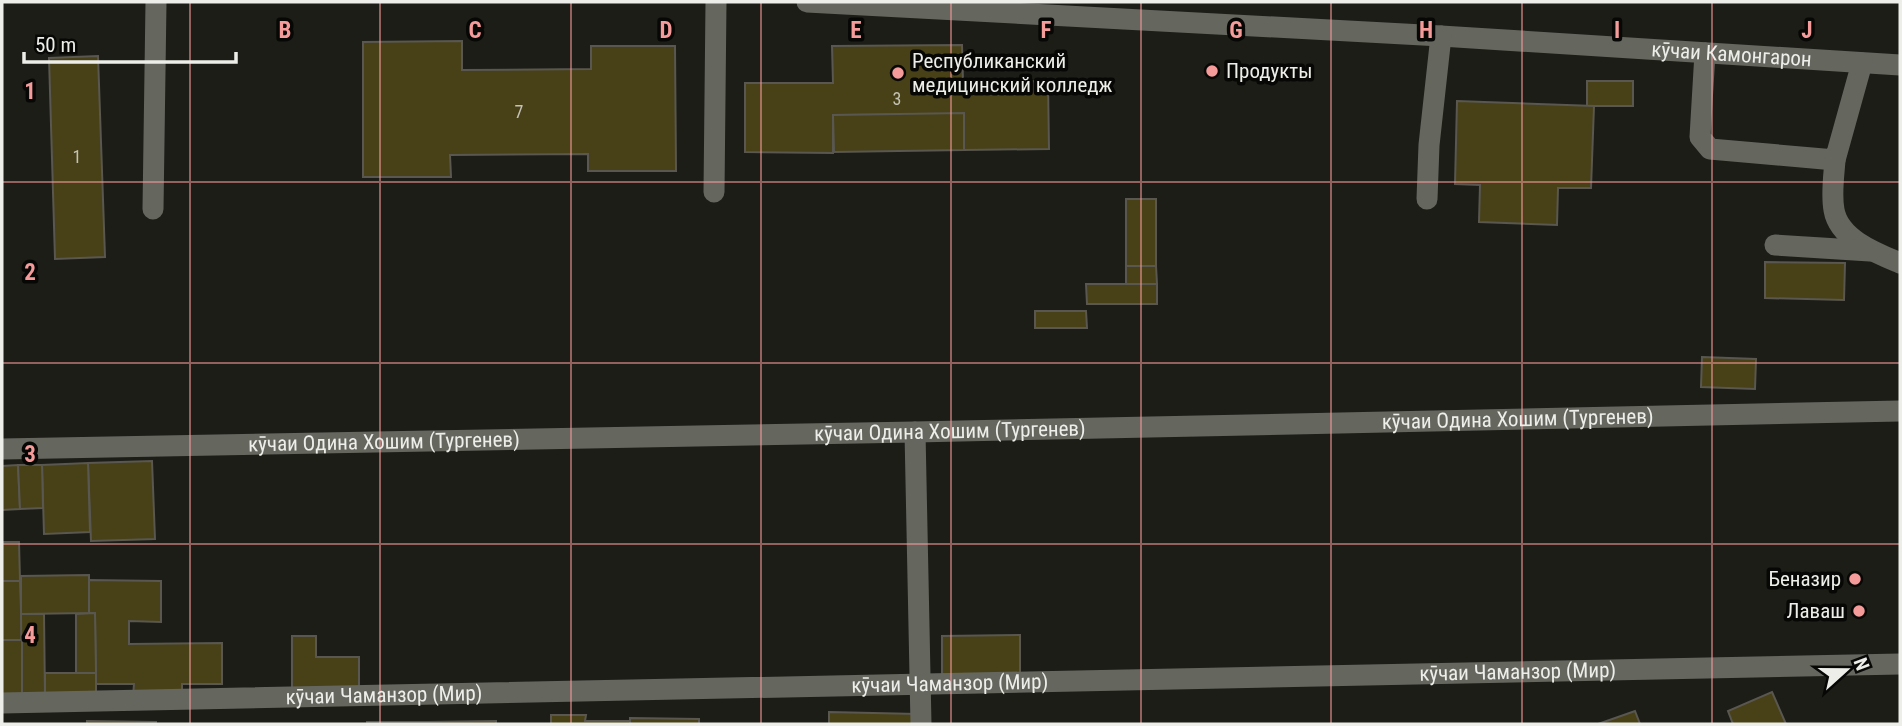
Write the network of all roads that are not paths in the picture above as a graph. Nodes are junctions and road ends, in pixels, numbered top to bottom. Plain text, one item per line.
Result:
1 (156, 2) edge
2 (716, 2) edge
3 (807, 2) edge
4 (1441, 36) junction
5 (1705, 53) junction
6 (1862, 63) junction
7 (1900, 65) edge
8 (1835, 160) junction
9 (714, 192) dead end
10 (1427, 199) dead end
11 (153, 209) dead end
12 (1775, 246) dead end
13 (1872, 251) junction
14 (1900, 263) edge
15 (1900, 411) edge
16 (915, 432) junction
17 (2, 449) edge
18 (1900, 664) edge
19 (921, 684) junction
20 (2, 703) edge
21 (921, 724) edge

1 - 11 street
2 - 9 street
3 - 4 street, кӯчаи Камонгарон
4 - 5 street, кӯчаи Камонгарон
4 - 10 street
5 - 6 street, кӯчаи Камонгарон
5 - 8 street
6 - 7 street, кӯчаи Камонгарон
6 - 8 street
8 - 13 street
12 - 13 street
13 - 14 street
15 - 16 street, кӯчаи Одина Хошим (Тургенев)
16 - 17 street, кӯчаи Одина Хошим (Тургенев)
16 - 19 street
18 - 19 street, кӯчаи Чаманзор (Мир)
19 - 20 street, кӯчаи Чаманзор (Мир)
19 - 21 street

